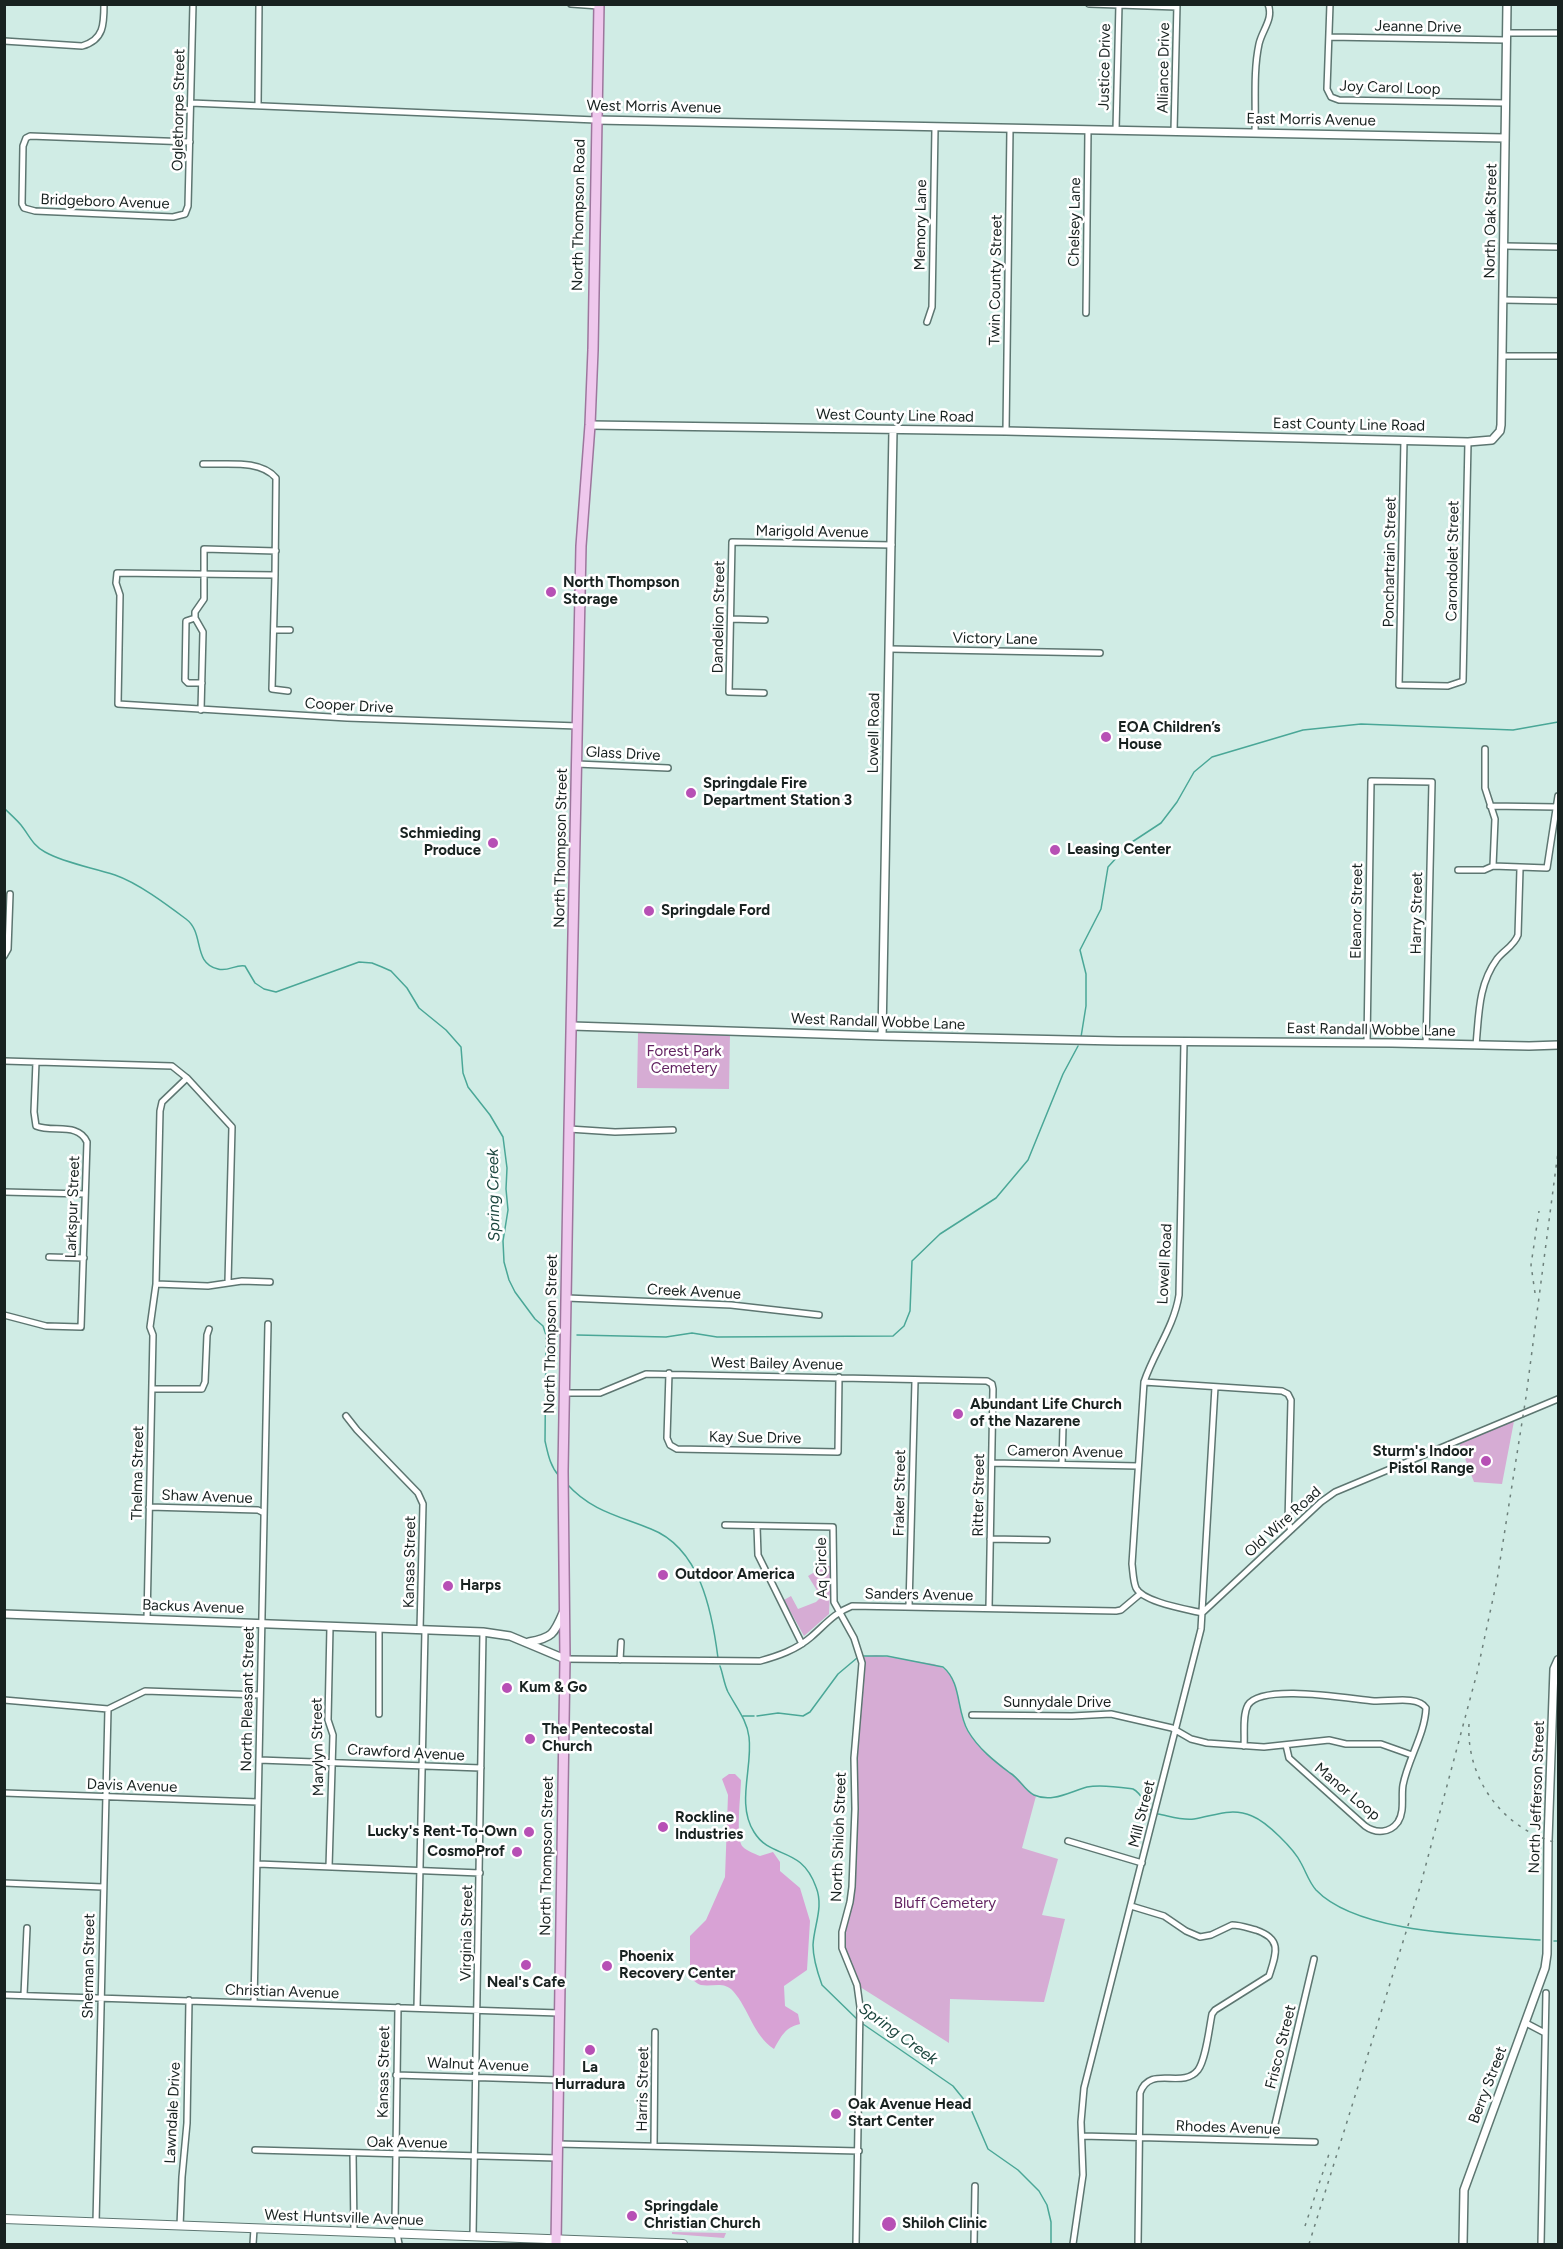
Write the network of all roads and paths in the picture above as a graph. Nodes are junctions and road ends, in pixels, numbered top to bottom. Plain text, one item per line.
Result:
1 (104, 4) edge
2 (193, 4) edge
3 (259, 4) edge
4 (571, 4) edge
5 (1089, 4) edge
6 (1268, 4) edge
7 (1330, 4) edge
8 (1507, 4) edge
9 (599, 5) edge
10 (1119, 5) edge
11 (1177, 6) edge
12 (1558, 33) edge
13 (1507, 36) junction
14 (1329, 37) junction
15 (4, 41) edge
16 (191, 103) junction
17 (1506, 103) junction
18 (258, 105) junction
19 (596, 120) junction
20 (935, 128) junction
21 (1010, 129) junction
22 (1088, 130) junction
23 (1116, 130) junction
24 (1174, 131) junction
25 (1255, 132) junction
26 (1505, 138) junction
27 (190, 142) junction
28 (185, 214) joint
29 (1504, 246) junction
30 (1558, 247) edge
31 (1503, 300) junction
32 (1558, 301) edge
33 (1086, 314) dead end
34 (927, 322) dead end
35 (1502, 356) junction
36 (1558, 356) edge
37 (590, 425) junction
38 (893, 430) junction
39 (1006, 431) junction
40 (1198, 435) joint
41 (1497, 436) joint
42 (1404, 440) junction
43 (1468, 442) junction
44 (203, 464) dead end
45 (732, 542) joint
46 (892, 545) junction
47 (276, 551) junction
48 (204, 574) junction
49 (275, 575) junction
50 (195, 618) junction
51 (731, 619) junction
52 (765, 620) dead end
53 (274, 630) junction
54 (290, 630) dead end
55 (890, 649) junction
56 (1100, 653) dead end
57 (1463, 681) joint
58 (202, 683) junction
59 (288, 691) dead end
60 (764, 693) dead end
61 (201, 710) junction
62 (578, 726) junction
63 (1485, 749) dead end
64 (578, 764) junction
65 (668, 768) dead end
66 (1371, 780) joint
67 (1558, 796) edge
68 (1490, 806) junction
69 (1557, 807) junction
70 (1493, 866) junction
71 (1520, 868) junction
72 (1458, 870) dead end
73 (10, 894) dead end
74 (4, 956) edge
75 (572, 1026) junction
76 (882, 1036) junction
77 (1184, 1042) junction
78 (1367, 1043) junction
79 (1426, 1044) junction
80 (1476, 1045) junction
81 (1558, 1045) edge
82 (4, 1061) edge
83 (36, 1062) junction
84 (187, 1078) junction
85 (569, 1129) junction
86 (673, 1130) dead end
87 (4, 1192) edge
88 (85, 1194) junction
89 (49, 1257) dead end
90 (84, 1258) junction
91 (228, 1282) junction
92 (270, 1282) dead end
93 (156, 1284) junction
94 (567, 1298) junction
95 (4, 1315) edge
96 (819, 1315) dead end
97 (268, 1324) dead end
98 (209, 1329) dead end
99 (669, 1373) junction
100 (839, 1377) junction
101 (915, 1381) junction
102 (1144, 1382) junction
103 (992, 1384) joint
104 (1215, 1386) junction
105 (152, 1389) junction
106 (565, 1393) junction
107 (1558, 1399) edge
108 (346, 1416) dead end
109 (1063, 1426) dead end
110 (992, 1463) junction
111 (1062, 1464) junction
112 (1138, 1466) junction
113 (149, 1507) junction
114 (264, 1513) junction
115 (725, 1525) dead end
116 (758, 1526) junction
117 (1291, 1530) junction
118 (990, 1539) junction
119 (1047, 1540) dead end
120 (1140, 1594) junction
121 (909, 1606) junction
122 (988, 1608) junction
123 (564, 1611) junction
124 (839, 1611) junction
125 (1202, 1613) junction
126 (4, 1614) edge
127 (147, 1619) junction
128 (262, 1623) junction
129 (330, 1627) junction
130 (379, 1628) junction
131 (422, 1630) junction
132 (483, 1632) junction
133 (621, 1642) dead end
134 (527, 1643) junction
135 (802, 1644) junction
136 (565, 1659) junction
137 (621, 1660) junction
138 (1558, 1660) edge
139 (260, 1695) junction
140 (4, 1700) edge
141 (108, 1709) junction
142 (379, 1714) dead end
143 (972, 1715) dead end
144 (1176, 1731) junction
145 (1286, 1745) junction
146 (1244, 1746) junction
147 (1412, 1755) junction
148 (259, 1760) junction
149 (332, 1761) junction
150 (422, 1765) junction
151 (481, 1768) junction
152 (4, 1793) edge
153 (105, 1797) junction
154 (258, 1802) junction
155 (1068, 1841) dead end
156 (1142, 1863) junction
157 (258, 1864) junction
158 (329, 1867) junction
159 (420, 1871) junction
160 (480, 1873) junction
161 (4, 1883) edge
162 (103, 1887) junction
163 (1131, 1906) junction
164 (27, 1928) dead end
165 (1547, 1936) joint
166 (1314, 1959) dead end
167 (1546, 1993) dead end
168 (4, 1995) edge
169 (24, 1995) junction
170 (100, 1998) junction
171 (189, 2000) junction
172 (254, 2003) junction
173 (398, 2007) junction
174 (417, 2008) junction
175 (477, 2010) junction
176 (559, 2013) junction
177 (1526, 2023) junction
178 (655, 2032) dead end
179 (1545, 2033) junction
180 (396, 2075) junction
181 (475, 2078) junction
182 (558, 2080) junction
183 (1082, 2136) junction
184 (1140, 2137) junction
185 (1271, 2141) junction
186 (1315, 2142) dead end
187 (558, 2144) junction
188 (654, 2146) junction
189 (255, 2150) dead end
190 (859, 2151) junction
191 (353, 2153) junction
192 (395, 2154) junction
193 (474, 2156) junction
194 (557, 2158) junction
195 (975, 2186) dead end
196 (4, 2219) edge
197 (96, 2223) junction
198 (180, 2226) junction
199 (254, 2229) junction
200 (354, 2232) junction
201 (397, 2233) junction
202 (473, 2236) junction
203 (501, 2240) edge
204 (556, 2241) edge
205 (253, 2244) edge
206 (399, 2244) edge
207 (683, 2244) edge
208 (856, 2244) edge
209 (974, 2244) edge
210 (1073, 2244) edge
211 (1138, 2244) edge
212 (1463, 2244) edge
213 (1541, 2244) edge

1 - 15 street
2 - 16 street, Oglethorpe Street
3 - 18 street
4 - 9 street
5 - 10 street
6 - 25 street
7 - 14 street, Joy Carol Loop
8 - 13 street, North Oak Street
9 - 19 main road, North Thompson Road
10 - 11 street
10 - 23 street, Justice Drive
11 - 24 street, Alliance Drive
12 - 13 street, Jeanne Drive
13 - 14 street, Jeanne Drive
13 - 17 street, North Oak Street
14 - 17 street, Joy Carol Loop
16 - 18 street, West Morris Avenue
16 - 27 street, Oglethorpe Street
17 - 26 street, North Oak Street
18 - 19 street, West Morris Avenue
19 - 20 street, West Morris Avenue
19 - 37 main road, North Thompson Road
20 - 21 street, West Morris Avenue
20 - 34 street, Memory Lane
21 - 22 street, West Morris Avenue
21 - 39 street, Twin County Street
22 - 23 street, West Morris Avenue
22 - 33 street, Chelsey Lane
23 - 24 street, East Morris Avenue
24 - 25 street, East Morris Avenue
25 - 26 street, East Morris Avenue
26 - 29 street, North Oak Street
27 - 28 street, Oglethorpe Street
27 - 28 street, Bridgeboro Avenue
29 - 30 street
29 - 31 street, North Oak Street
31 - 32 street
31 - 35 street, North Oak Street
35 - 36 street
35 - 41 street, North Oak Street
37 - 38 street, West County Line Road
37 - 62 main road, North Thompson Street
38 - 39 street, West County Line Road
38 - 46 street, Lowell Road
39 - 40 street, West County Line Road
40 - 42 street, East County Line Road
41 - 43 street, East County Line Road
42 - 43 street, East County Line Road
42 - 57 street, Ponchartrain Street
43 - 57 street, Carondolet Street
44 - 47 street
45 - 46 street, Marigold Avenue
45 - 51 street, Dandelion Street
46 - 55 street, Lowell Road
47 - 48 street
47 - 49 street
48 - 49 street
48 - 50 street
48 - 61 street, Cooper Drive
49 - 53 street
50 - 58 street
50 - 58 street
51 - 52 street
51 - 60 street, Dandelion Street
53 - 54 street
53 - 59 street
55 - 56 street, Victory Lane
55 - 76 street, Lowell Road
58 - 61 street
61 - 62 street, Cooper Drive
62 - 64 main road, North Thompson Street
63 - 68 street
64 - 65 street, Glass Drive
64 - 75 main road, North Thompson Street
66 - 78 street, Eleanor Street
66 - 79 street, Harry Street
67 - 69 street
68 - 69 street
68 - 70 street
69 - 71 street
70 - 71 street
70 - 72 street
71 - 80 street
73 - 74 street
75 - 76 street, West Randall Wobbe Lane
75 - 85 main road, North Thompson Street
76 - 77 street, West Randall Wobbe Lane
77 - 78 street, East Randall Wobbe Lane
77 - 102 street, Lowell Road
78 - 79 street, East Randall Wobbe Lane
79 - 80 street, East Randall Wobbe Lane
80 - 81 street, East Randall Wobbe Lane
82 - 83 street
83 - 84 street
83 - 88 street, Larkspur Street
84 - 91 street
84 - 93 street, Thelma Street
85 - 86 street
85 - 94 main road, North Thompson Street
87 - 88 street
88 - 90 street, Larkspur Street
89 - 90 street
90 - 95 street, Larkspur Street
91 - 92 street
91 - 93 street
93 - 105 street, Thelma Street
94 - 96 street, Creek Avenue
94 - 106 main road, North Thompson Street
97 - 114 street, North Pleasant Street
98 - 105 street
99 - 100 street, West Bailey Avenue
99 - 100 street, Kay Sue Drive
99 - 106 street, West Bailey Avenue
100 - 101 street, West Bailey Avenue
101 - 103 street, West Bailey Avenue
101 - 121 street, Fraker Street
102 - 104 street
102 - 112 street, Lowell Road
103 - 110 street, Ritter Street
104 - 117 street
104 - 125 street, Mill Street
105 - 113 street, Thelma Street
106 - 123 main road, North Thompson Street
107 - 117 street, Old Wire Road
108 - 131 street, Kansas Street
109 - 111 street
110 - 111 street, Cameron Avenue
110 - 118 street, Ritter Street
111 - 112 street, Cameron Avenue
112 - 120 street, Lowell Road
113 - 114 street, Shaw Avenue
113 - 127 street, Thelma Street
114 - 128 street, North Pleasant Street
115 - 116 street, Aq Circle
116 - 124 street, Aq Circle
116 - 135 street
117 - 125 street, Old Wire Road
118 - 119 street
118 - 122 street, Ritter Street
120 - 122 street, Sanders Avenue
120 - 125 street
121 - 122 street, Sanders Avenue
121 - 124 street, Sanders Avenue
123 - 134 street
123 - 136 main road, North Thompson Street
124 - 135 street
124 - 190 street, North Shiloh Street
125 - 144 street, Mill Street
126 - 127 street, Backus Avenue
127 - 128 street, Backus Avenue
128 - 129 street, Backus Avenue
128 - 139 street, North Pleasant Street
129 - 130 street, Backus Avenue
129 - 149 street, Marylyn Street
130 - 131 street, Backus Avenue
130 - 142 street
131 - 132 street, Backus Avenue
131 - 150 street, Kansas Street
132 - 134 street, Backus Avenue
132 - 151 street, Virginia Street
133 - 137 street
134 - 136 street, Backus Avenue
135 - 137 street
136 - 137 street
136 - 176 main road, North Thompson Street
138 - 165 street, North Jefferson Street
139 - 141 street
139 - 148 street, North Pleasant Street
140 - 141 street
141 - 153 street, Sherman Street
143 - 144 street, Sunnydale Drive
144 - 146 street, Sunnydale Drive
144 - 156 street, Mill Street
145 - 146 street, Sunnydale Drive
145 - 147 street, Sunnydale Drive
145 - 147 street, Manor Loop
146 - 147 street, Manor Loop
148 - 149 street, Crawford Avenue
148 - 154 street, North Pleasant Street
149 - 150 street, Crawford Avenue
149 - 158 street, Marylyn Street
150 - 151 street, Crawford Avenue
150 - 159 street
151 - 160 street, Virginia Street
152 - 153 street, Davis Avenue
153 - 154 street, Davis Avenue
153 - 162 street, Sherman Street
154 - 157 street, North Pleasant Street
155 - 156 street
156 - 163 street, Mill Street
157 - 158 street
157 - 172 street, North Pleasant Street
158 - 159 street
159 - 160 street
159 - 174 street
160 - 175 street, Virginia Street
161 - 162 street
162 - 170 street, Sherman Street
163 - 183 street, Mill Street
163 - 184 street
164 - 169 street
165 - 177 street, Berry Street
166 - 185 street, Frisco Street
167 - 179 street
168 - 169 street, Christian Avenue
169 - 170 street, Christian Avenue
170 - 171 street, Christian Avenue
170 - 197 street, Sherman Street
171 - 172 street, Christian Avenue
171 - 198 street, Lawndale Drive
172 - 173 street, Christian Avenue
173 - 174 street, Christian Avenue
173 - 180 street, Kansas Street
174 - 175 street, Christian Avenue
175 - 176 street, Christian Avenue
175 - 181 street, Virginia Street
176 - 182 main road, North Thompson Street
177 - 179 street
177 - 212 street, Berry Street
178 - 188 street, Harris Street
179 - 213 street
180 - 181 street, Walnut Avenue
180 - 192 street, Kansas Street
181 - 182 street, Walnut Avenue
181 - 193 street, Virginia Street
182 - 187 main road, North Thompson Street
183 - 184 street, Rhodes Avenue
183 - 210 street, Mill Street
184 - 185 street, Rhodes Avenue
184 - 211 street
185 - 186 street, Rhodes Avenue
187 - 188 street
187 - 194 main road, North Thompson Street
188 - 190 street
189 - 191 street, Oak Avenue
190 - 208 street, North Shiloh Street
191 - 192 street, Oak Avenue
191 - 200 street
192 - 193 street, Oak Avenue
192 - 201 street, Kansas Street
193 - 194 street, Oak Avenue
193 - 202 street, Virginia Street
194 - 204 main road, North Thompson Street
195 - 209 street
196 - 197 main road, West Huntsville Avenue
197 - 198 main road, West Huntsville Avenue
198 - 199 main road, West Huntsville Avenue
199 - 200 main road, West Huntsville Avenue
199 - 205 street
200 - 201 main road, West Huntsville Avenue
201 - 202 main road, West Huntsville Avenue
201 - 206 street, Kansas Street
202 - 203 main road, West Huntsville Avenue
203 - 204 main road, West Huntsville Avenue
204 - 207 main road, West Huntsville Avenue

